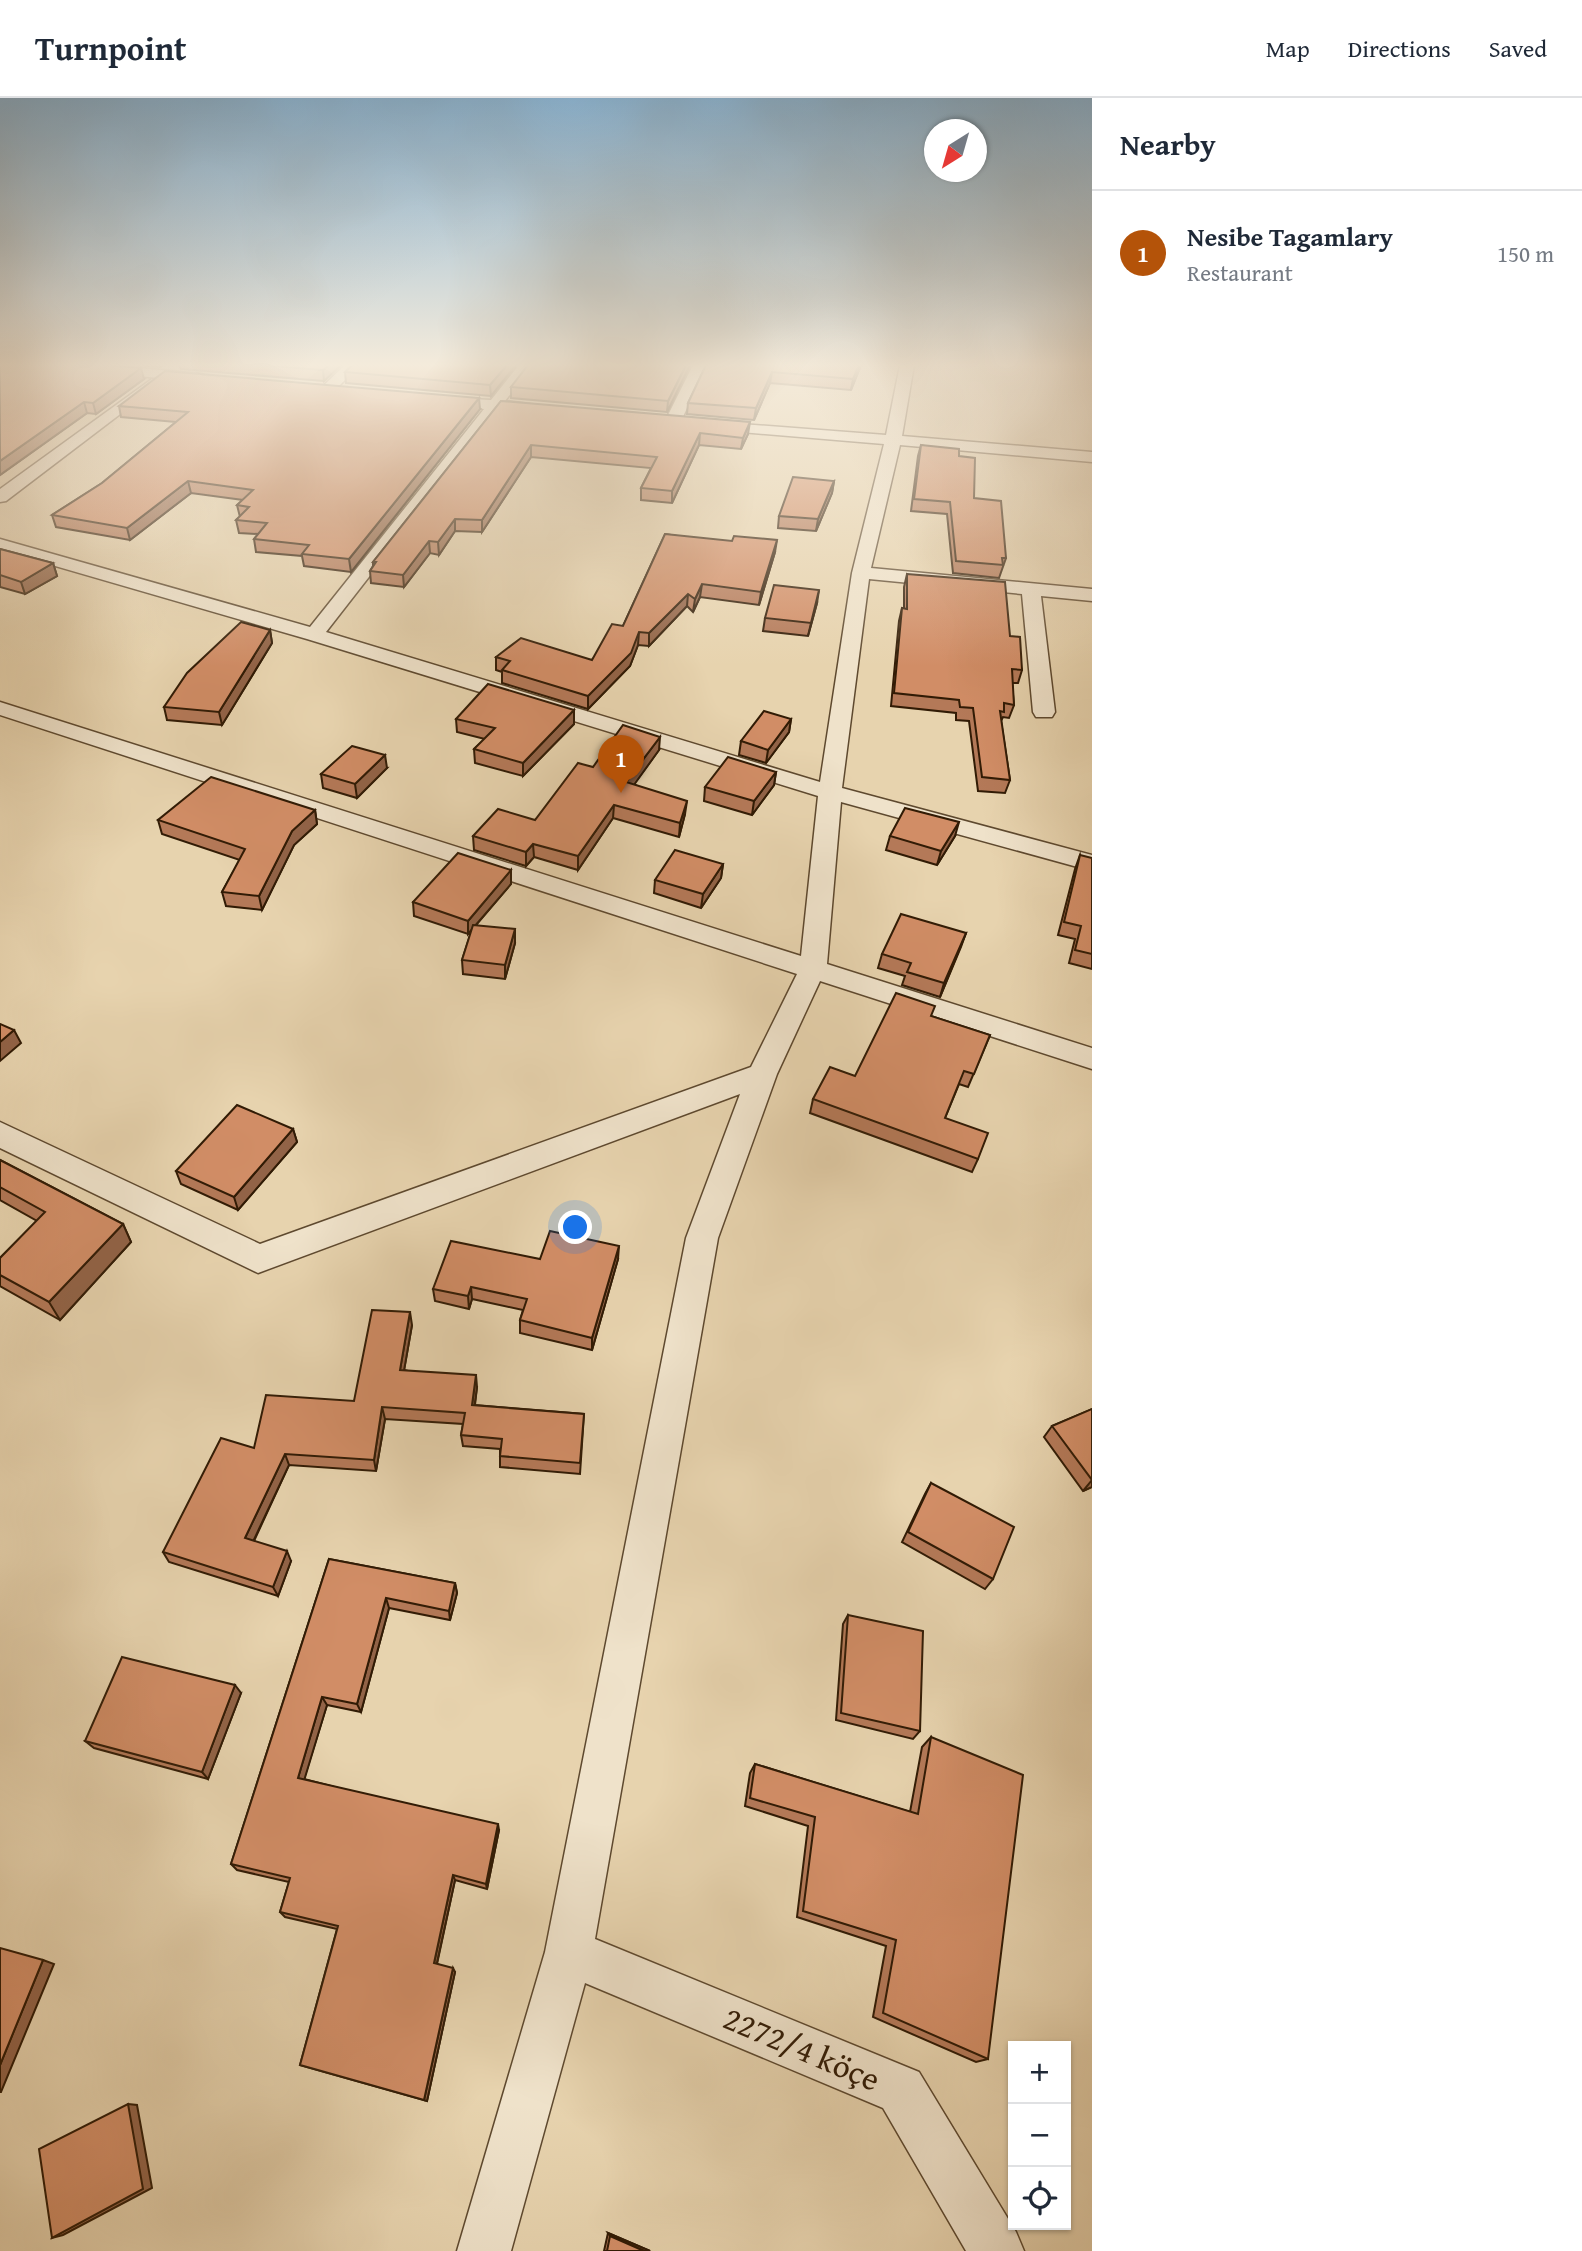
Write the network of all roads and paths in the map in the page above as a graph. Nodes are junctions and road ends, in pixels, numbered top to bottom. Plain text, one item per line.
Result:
1 (44, 465) edge
2 (447, 465) edge
3 (887, 465) edge
4 (0, 497) edge
5 (0, 544) edge
6 (861, 573) junction
7 (1031, 591) junction
8 (1092, 596) edge
9 (314, 635) junction
10 (0, 708) edge
11 (1044, 712) dead end
12 (830, 792) junction
13 (1092, 863) edge
14 (813, 968) junction
15 (1092, 1059) edge
16 (762, 1074) junction
17 (0, 1134) edge
18 (569, 1952) junction
19 (484, 2251) edge
20 (997, 2251) edge

1 - 4 street
2 - 9 street
3 - 6 street
5 - 9 street
6 - 7 street
6 - 12 street
7 - 8 street
7 - 11 street
9 - 12 street
10 - 14 street
12 - 13 street
12 - 14 street
14 - 15 street
14 - 16 street
16 - 17 street
16 - 18 street
18 - 19 street
18 - 20 street, 2272/4 köçe

